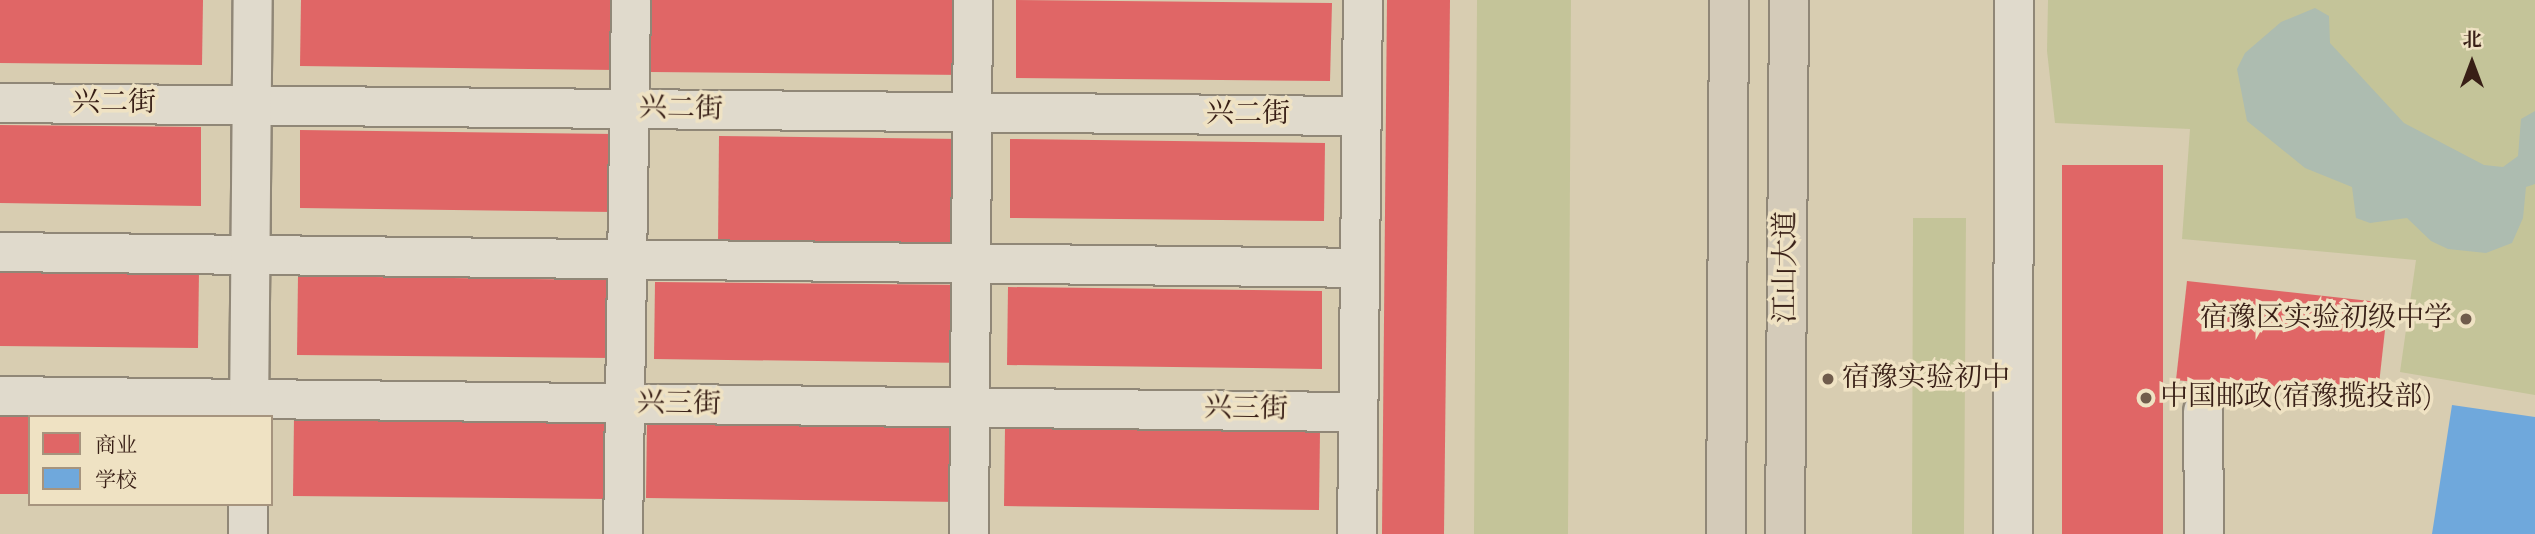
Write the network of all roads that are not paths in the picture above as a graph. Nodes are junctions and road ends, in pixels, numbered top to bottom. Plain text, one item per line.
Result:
1 (253, 0) edge
2 (631, 0) edge
3 (973, 0) edge
4 (1363, 0) edge
5 (1728, 0) edge
6 (1789, 0) edge
7 (2014, 0) edge
8 (0, 103) edge
9 (253, 105) junction
10 (629, 109) junction
11 (972, 113) junction
12 (1362, 116) junction
13 (0, 252) edge
14 (251, 255) junction
15 (627, 259) junction
16 (971, 263) junction
17 (1360, 268) junction
18 (0, 396) edge
19 (625, 404) junction
20 (249, 408) edge
21 (970, 408) junction
22 (2203, 411) dead end
23 (1358, 412) junction
24 (248, 506) edge
25 (248, 534) edge
26 (623, 534) edge
27 (969, 534) edge
28 (1357, 534) edge
29 (1726, 534) edge
30 (1785, 534) edge
31 (2013, 534) edge
32 (2204, 534) edge

1 - 9 street
2 - 10 street
3 - 11 street
4 - 12 street
5 - 29 main road
6 - 30 main road, 江山大道
7 - 31 street
8 - 9 street, 兴二街
9 - 10 street, 兴二街
9 - 14 street
10 - 11 street, 兴二街
10 - 15 street
11 - 12 street, 兴二街
11 - 16 street
12 - 17 street
13 - 14 street
14 - 15 street
14 - 20 street
15 - 16 street
15 - 19 street
16 - 17 street
16 - 21 street
17 - 23 street
18 - 20 street, 兴三街
19 - 20 street, 兴三街
19 - 21 street, 兴三街
19 - 26 street
21 - 23 street, 兴三街
21 - 27 street
22 - 32 street
23 - 28 street
24 - 25 street

